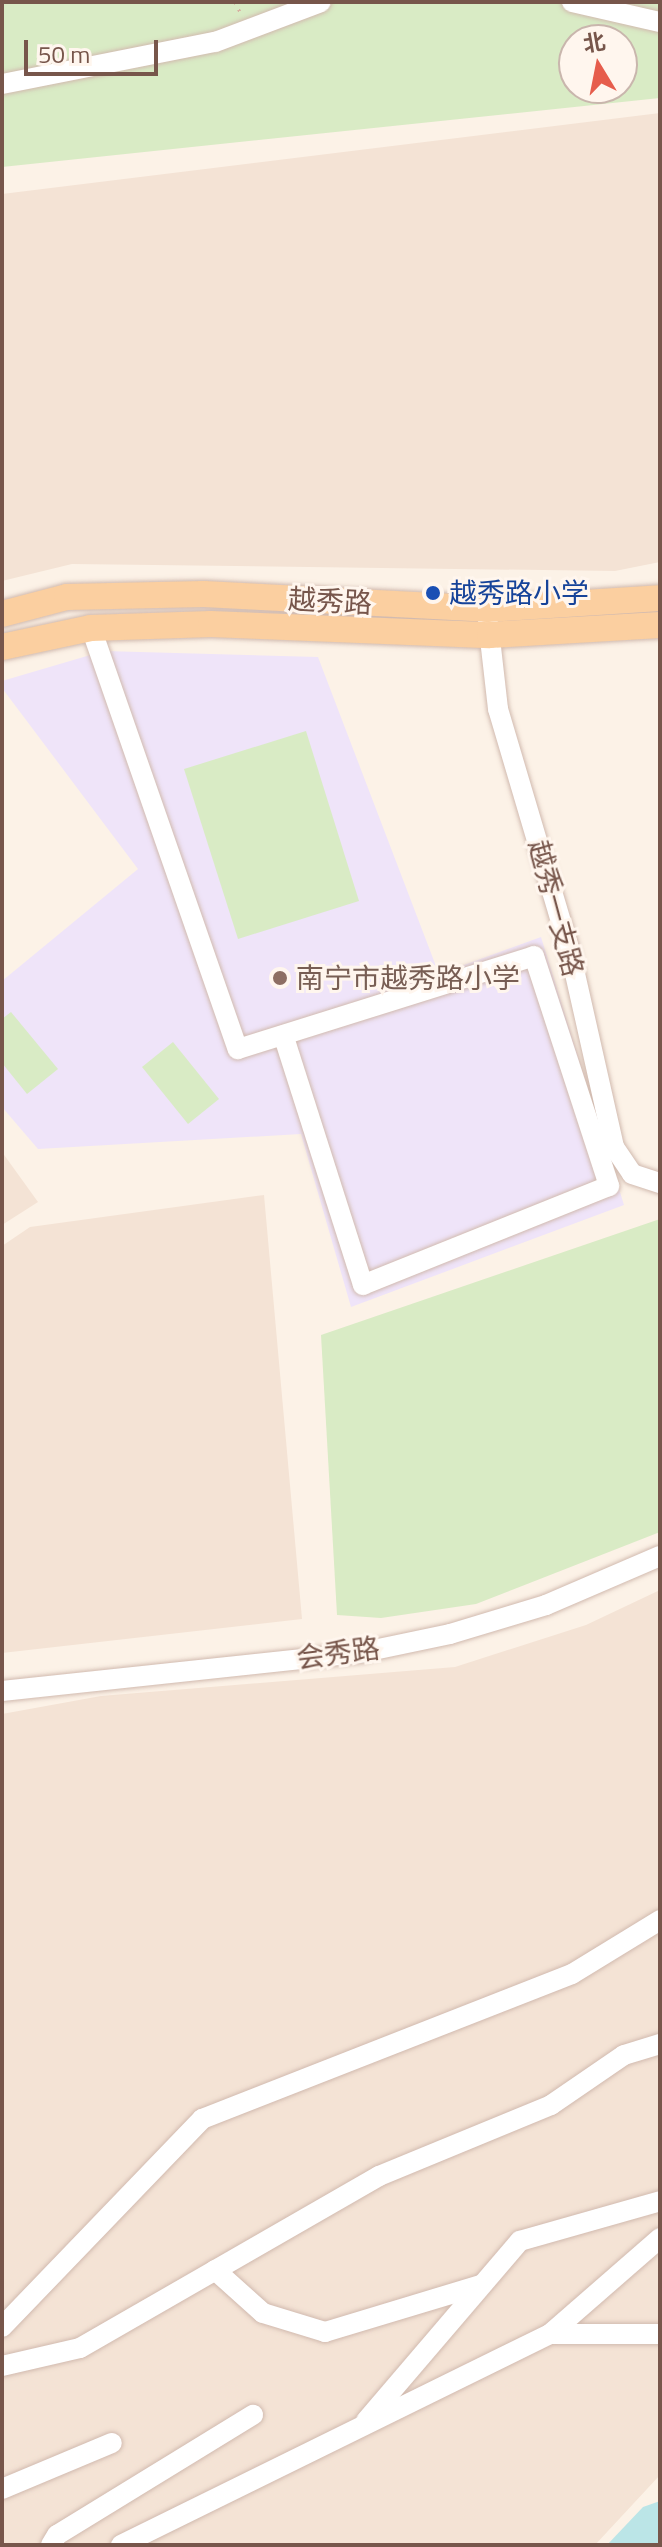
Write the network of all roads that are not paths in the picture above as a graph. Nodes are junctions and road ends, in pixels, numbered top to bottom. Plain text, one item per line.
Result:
1 (321, 2) edge
2 (572, 2) edge
3 (660, 22) edge
4 (2, 84) edge
5 (660, 598) edge
6 (487, 609) junction
7 (2, 614) edge
8 (660, 625) edge
9 (91, 628) junction
10 (490, 635) junction
11 (2, 647) edge
12 (283, 1035) junction
13 (660, 1183) edge
14 (660, 1556) edge
15 (2, 1691) edge
16 (660, 1920) edge
17 (660, 2044) edge
18 (660, 2201) edge
19 (660, 2238) edge
20 (660, 2259) edge
21 (627, 2267) junction
22 (215, 2270) junction
23 (482, 2285) junction
24 (2, 2327) edge
25 (550, 2334) junction
26 (660, 2334) edge
27 (2, 2366) edge
28 (253, 2415) dead end
29 (360, 2427) junction
30 (112, 2443) dead end
31 (2, 2489) edge
32 (51, 2545) edge
33 (121, 2545) edge

1 - 4 street
2 - 3 street
5 - 6 main road, 越秀路
6 - 7 main road, 越秀路
6 - 10 street, 越秀一支路
8 - 10 main road, 越秀路
9 - 10 main road, 越秀路
9 - 11 main road, 越秀路
9 - 12 street
10 - 13 street, 越秀一支路
12 - 12 street
14 - 15 street, 会秀路
16 - 24 street
17 - 22 street
18 - 23 street
19 - 21 street
20 - 21 street
21 - 25 street
22 - 23 street
22 - 27 street
23 - 29 street
25 - 26 street
25 - 29 street
28 - 32 street
29 - 33 street
30 - 31 street

